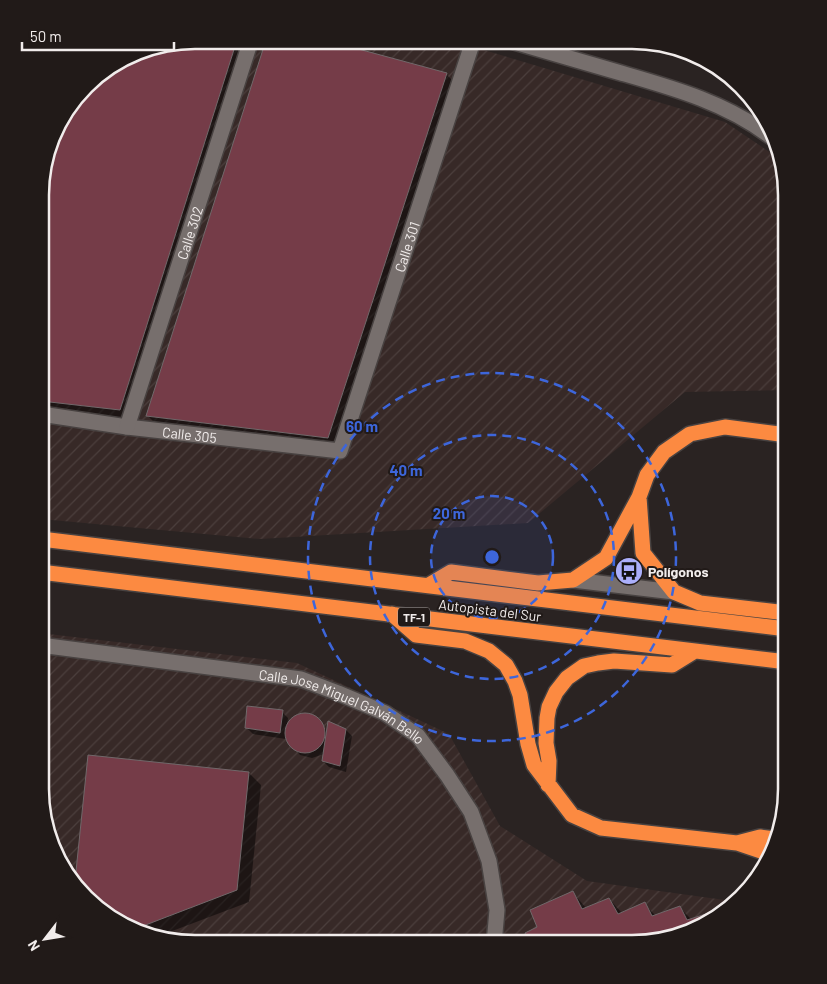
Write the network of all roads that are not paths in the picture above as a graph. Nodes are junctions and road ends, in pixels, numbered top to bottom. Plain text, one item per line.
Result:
1 (248, 49) edge
2 (470, 49) edge
3 (539, 49) edge
4 (763, 129) edge
5 (49, 415) edge
6 (128, 427) junction
7 (778, 434) edge
8 (340, 451) joint
9 (639, 497) junction
10 (49, 540) edge
11 (49, 573) edge
12 (573, 580) junction
13 (429, 585) junction
14 (674, 592) junction
15 (778, 612) edge
16 (392, 614) junction
17 (778, 628) edge
18 (49, 646) edge
19 (693, 652) junction
20 (778, 661) edge
21 (548, 785) junction
22 (770, 838) edge
23 (737, 843) junction
24 (764, 852) edge
25 (495, 935) edge

1 - 6 street, Calle 302
2 - 8 street, Calle 301
3 - 4 street
5 - 6 street, Calle 305
6 - 8 street, Calle 305
7 - 9 highway
9 - 12 highway
9 - 14 highway
10 - 13 highway, Autopista del Sur
11 - 16 highway, Autopista del Sur / TF-1
12 - 13 highway
12 - 14 street
13 - 17 highway, Autopista del Sur
14 - 15 highway
16 - 19 highway, Autopista del Sur / TF-1
16 - 21 highway
18 - 25 street, Calle Jose Miguel Galván Bello
19 - 20 highway, Autopista del Sur / TF-1
19 - 21 highway
21 - 23 highway
22 - 23 highway
23 - 24 highway

